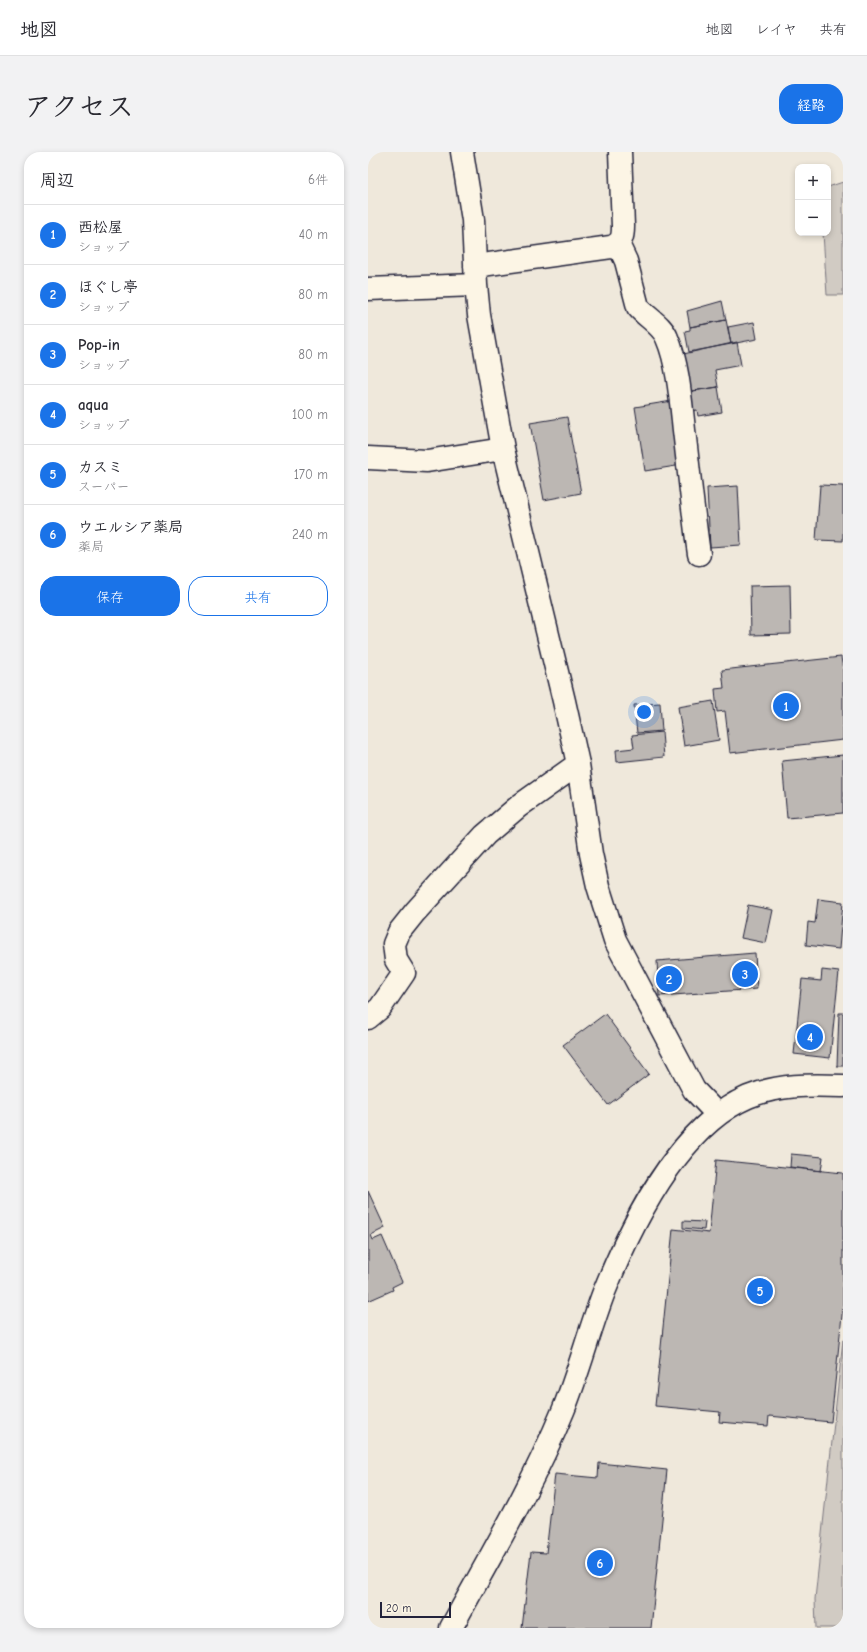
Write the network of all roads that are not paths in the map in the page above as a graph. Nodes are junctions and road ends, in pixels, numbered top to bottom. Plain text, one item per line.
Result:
1 (462, 152) edge
2 (620, 152) edge
3 (618, 244) junction
4 (476, 275) junction
5 (368, 289) edge
6 (502, 449) junction
7 (368, 458) edge
8 (699, 554) dead end
9 (578, 764) junction
10 (368, 1018) edge
11 (843, 1086) edge
12 (717, 1114) junction
13 (451, 1628) edge

1 - 4 street
2 - 3 street
3 - 4 street
3 - 8 street
4 - 5 street
4 - 6 street
6 - 7 street
6 - 9 street
9 - 10 street
9 - 12 street
11 - 12 street
12 - 13 street

